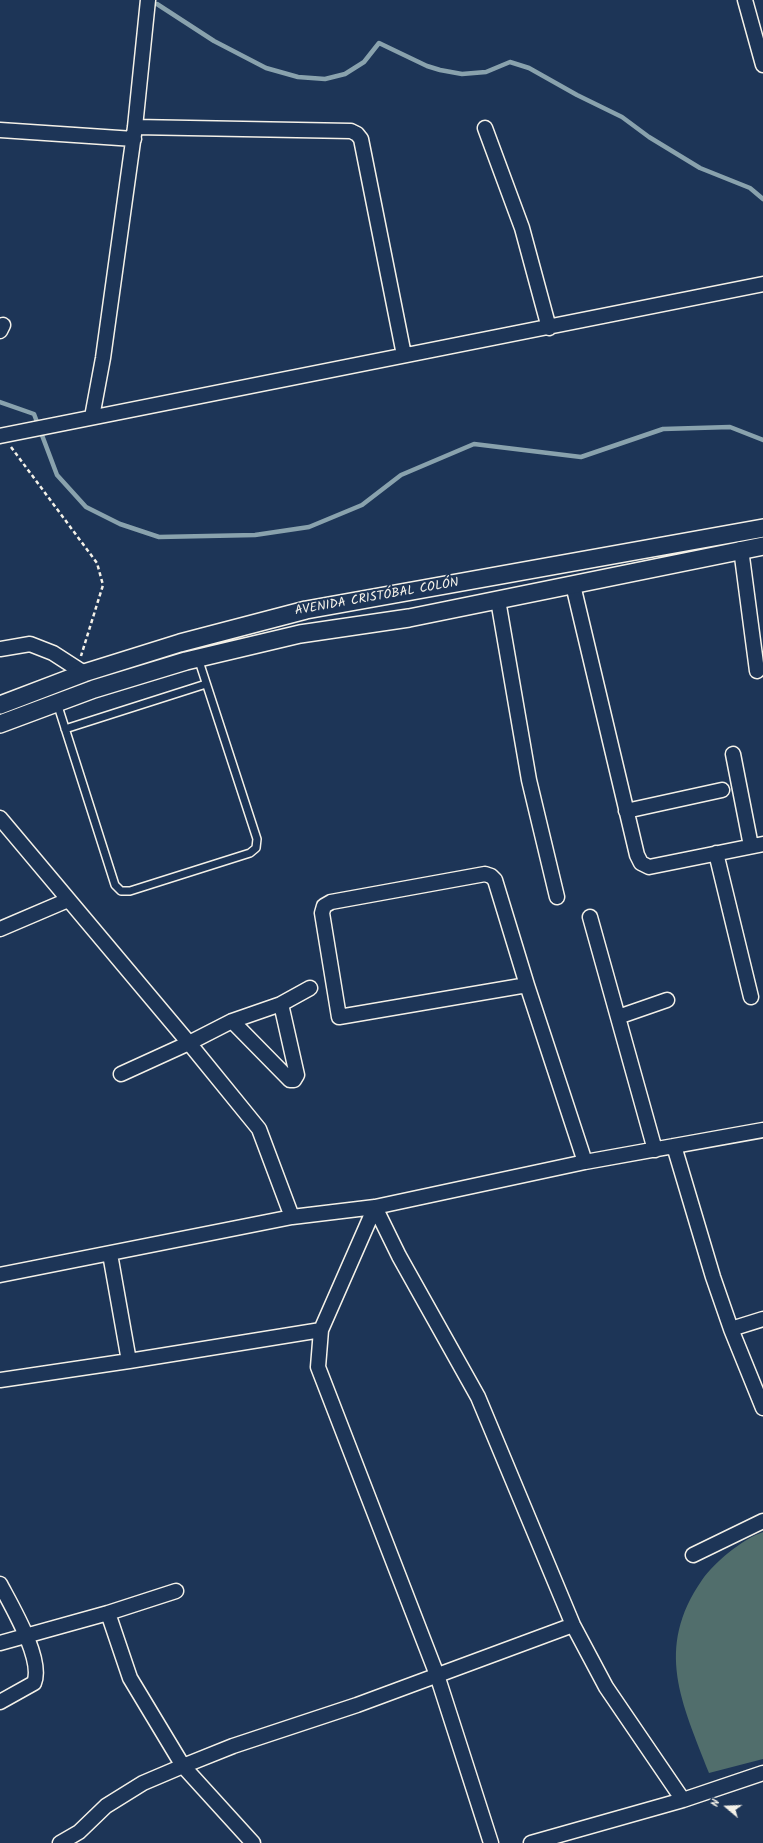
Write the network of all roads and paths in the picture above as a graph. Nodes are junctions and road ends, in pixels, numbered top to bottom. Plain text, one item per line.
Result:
1 (148, 0) edge
2 (745, 0) edge
3 (763, 65) edge
4 (485, 128) dead end
5 (0, 130) edge
6 (134, 133) junction
7 (763, 284) edge
8 (549, 328) junction
9 (404, 355) junction
10 (92, 416) junction
11 (1, 435) edge
12 (763, 528) edge
13 (763, 546) edge
14 (742, 549) junction
15 (574, 585) junction
16 (498, 600) junction
17 (0, 649) edge
18 (198, 658) junction
19 (81, 671) junction
20 (758, 671) dead end
21 (206, 684) junction
22 (57, 702) junction
23 (0, 705) edge
24 (0, 724) edge
25 (66, 730) junction
26 (733, 754) dead end
27 (722, 790) dead end
28 (626, 811) junction
29 (0, 818) edge
30 (757, 845) edge
31 (716, 853) junction
32 (557, 897) dead end
33 (68, 900) junction
34 (590, 917) dead end
35 (0, 929) edge
36 (527, 985) junction
37 (310, 988) dead end
38 (751, 997) dead end
39 (667, 1000) dead end
40 (281, 1004) junction
41 (618, 1017) junction
42 (232, 1021) junction
43 (189, 1043) junction
44 (121, 1074) dead end
45 (763, 1130) edge
46 (674, 1146) junction
47 (655, 1150) junction
48 (585, 1162) junction
49 (374, 1207) junction
50 (292, 1217) junction
51 (110, 1254) junction
52 (0, 1275) edge
53 (763, 1319) edge
54 (731, 1329) junction
55 (321, 1330) junction
56 (129, 1361) junction
57 (0, 1380) edge
58 (763, 1408) edge
59 (763, 1521) edge
60 (693, 1555) dead end
61 (0, 1584) edge
62 (176, 1591) dead end
63 (108, 1613) junction
64 (573, 1625) junction
65 (27, 1634) junction
66 (0, 1643) edge
67 (436, 1675) junction
68 (0, 1702) edge
69 (183, 1766) junction
70 (763, 1773) edge
71 (683, 1800) junction
72 (60, 1843) edge
73 (254, 1843) edge
74 (491, 1843) edge
75 (531, 1843) edge

1 - 6 street
2 - 3 street
4 - 8 street
5 - 6 street
6 - 9 street
6 - 10 street
7 - 8 street
8 - 9 street
9 - 10 street
10 - 11 street
11 - 19 path
12 - 19 street, AVENIDA CRISTÓBAL COLÓN
13 - 14 street, AVENIDA CRISTÓBAL COLÓN
14 - 15 street, AVENIDA CRISTÓBAL COLÓN
14 - 20 street
15 - 16 street, AVENIDA CRISTÓBAL COLÓN
15 - 28 street
16 - 18 street, AVENIDA CRISTÓBAL COLÓN
16 - 32 street
17 - 19 street
18 - 21 lane
18 - 22 street, AVENIDA CRISTÓBAL COLÓN
19 - 23 street, AVENIDA CRISTÓBAL COLÓN
21 - 25 lane
21 - 25 lane
22 - 24 street, AVENIDA CRISTÓBAL COLÓN
22 - 25 lane
26 - 30 street
27 - 28 street
28 - 31 street
29 - 33 street
30 - 31 street
31 - 38 street
33 - 35 street
33 - 43 street
34 - 41 street
36 - 36 street
36 - 48 street
37 - 40 street
39 - 41 street
40 - 42 street
40 - 42 street
41 - 47 street
42 - 43 street
43 - 44 street
43 - 50 street
45 - 46 street
46 - 47 street
46 - 54 street
47 - 48 street
48 - 49 street
49 - 50 street
49 - 55 street
49 - 64 street
50 - 51 street
51 - 52 street
51 - 56 street
53 - 54 street
54 - 58 street
55 - 56 street
55 - 67 street
56 - 57 street
59 - 60 street
61 - 65 street
62 - 63 street
63 - 65 street
63 - 69 street
64 - 67 street
64 - 71 street
65 - 66 street
65 - 68 street
67 - 69 street
67 - 74 street
69 - 72 street
69 - 73 street
70 - 71 street
71 - 75 street

